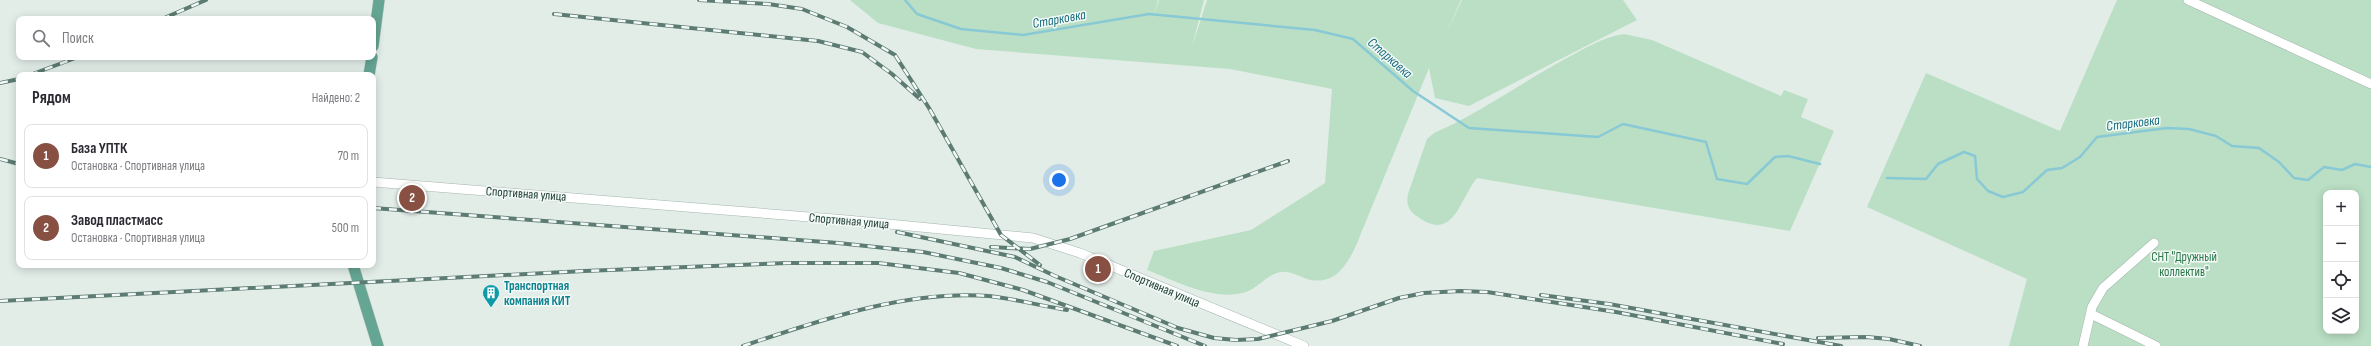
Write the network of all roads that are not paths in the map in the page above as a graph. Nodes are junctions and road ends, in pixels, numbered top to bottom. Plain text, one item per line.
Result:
1 (379, 0) edge
2 (2188, 0) edge
3 (376, 23) edge
4 (372, 60) edge
5 (370, 72) edge
6 (2371, 84) edge
7 (376, 182) edge
8 (2154, 243) dead end
9 (354, 268) edge
10 (2091, 314) junction
11 (378, 346) edge
12 (1304, 346) edge
13 (2083, 346) edge
14 (2156, 346) edge

1 - 3 main road
2 - 6 street
4 - 5 main road
7 - 12 street, Спортивная улица
8 - 10 street
9 - 11 main road
10 - 13 street
10 - 14 street

